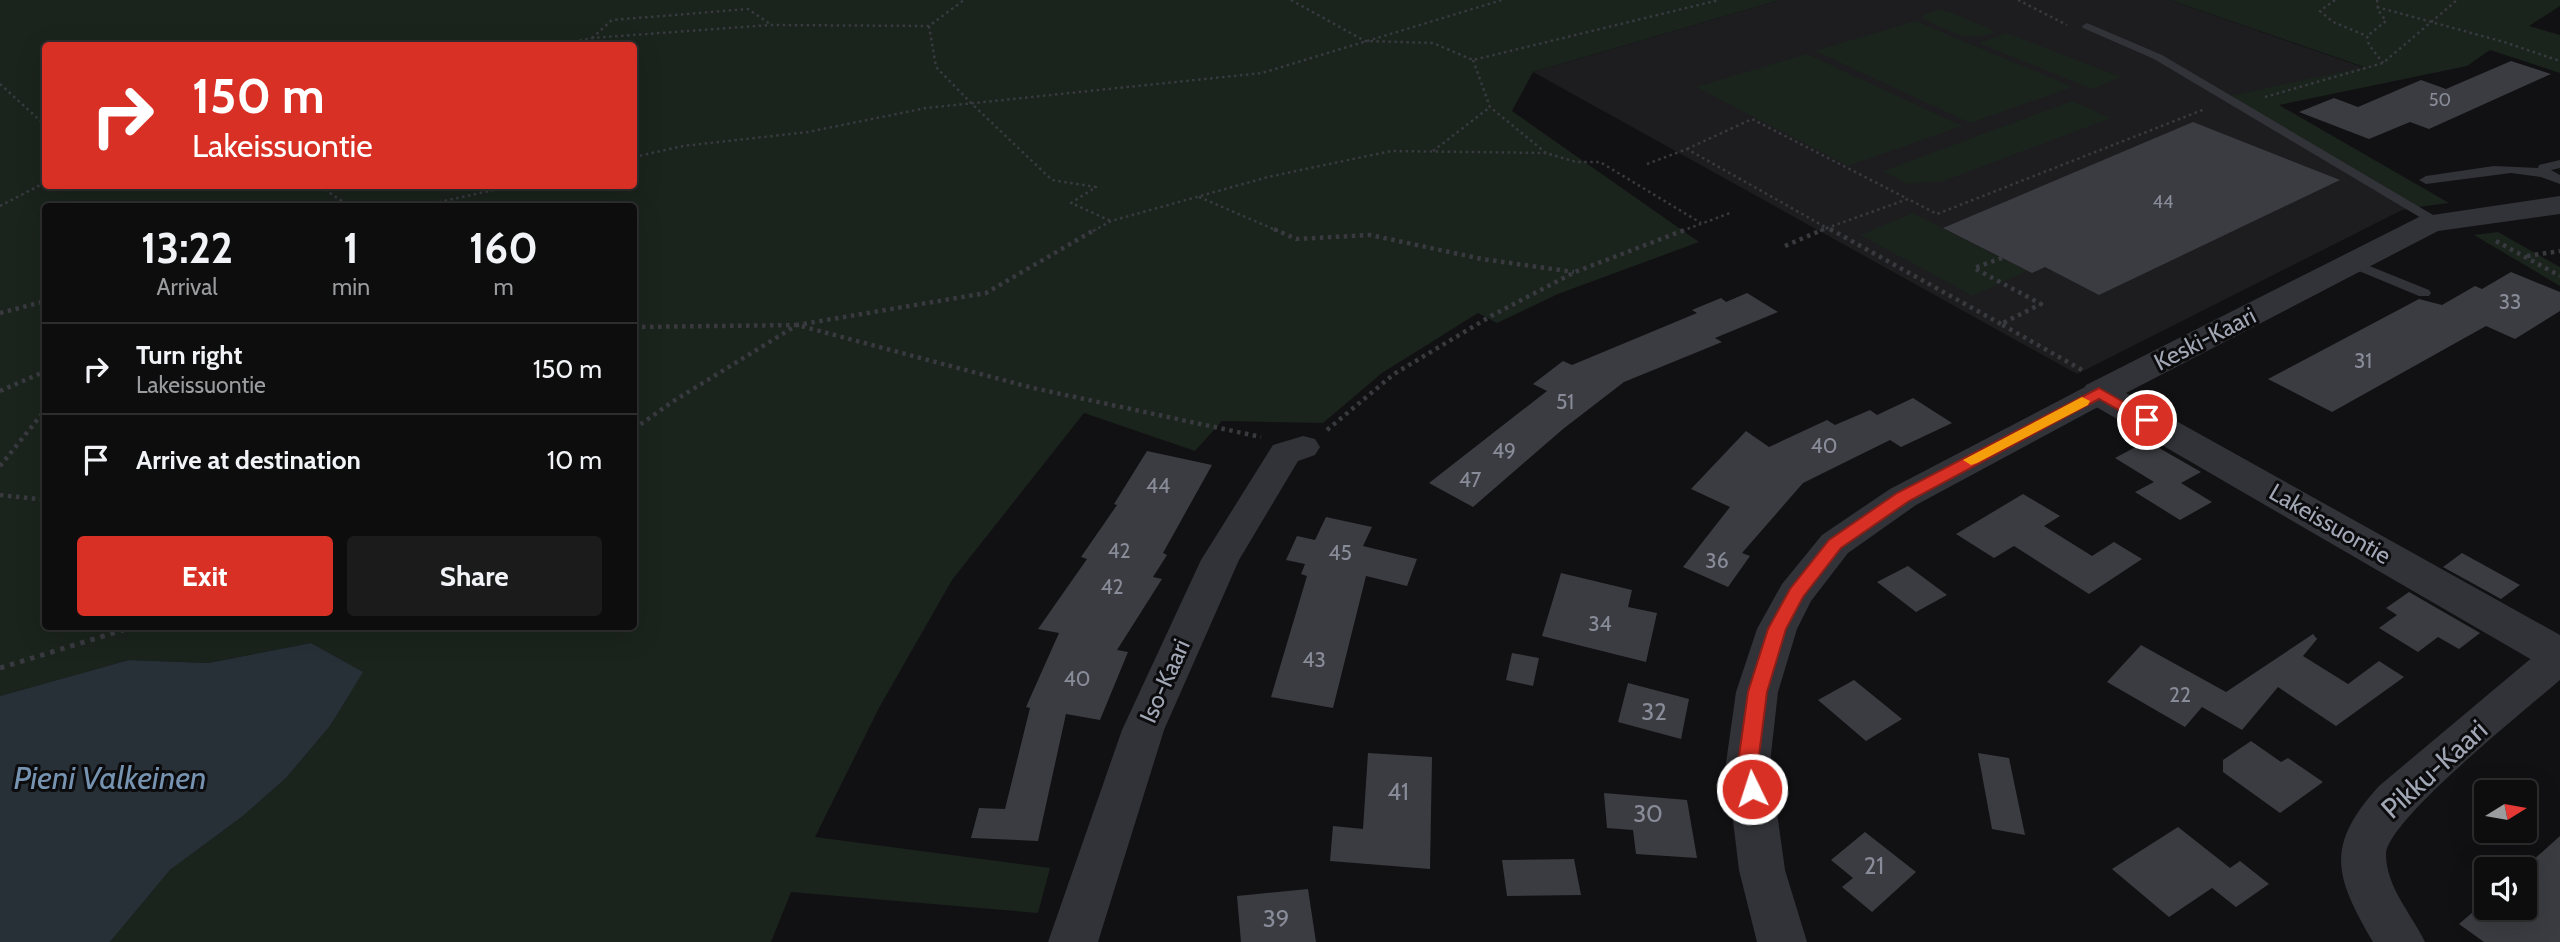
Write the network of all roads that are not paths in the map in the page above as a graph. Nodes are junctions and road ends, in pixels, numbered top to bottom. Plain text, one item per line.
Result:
1 (2087, 26) dead end
2 (2560, 164) edge
3 (2544, 172) junction
4 (2426, 180) dead end
5 (2560, 180) edge
6 (2560, 205) edge
7 (2438, 222) junction
8 (2352, 263) junction
9 (2424, 293) dead end
10 (2093, 382) junction
11 (1303, 447) road end
12 (2560, 656) edge
13 (1073, 942) edge
14 (1782, 942) edge
15 (2400, 942) edge

1 - 7 lane
2 - 3 lane
3 - 4 lane
3 - 5 lane
6 - 7 street, Keski-Kaari
7 - 8 street, Keski-Kaari
8 - 9 lane
8 - 10 street, Keski-Kaari
10 - 12 street, Lakeissuontie
10 - 14 street, Keski-Kaari
11 - 13 street, Iso-Kaari
12 - 15 street, Pikku-Kaari

